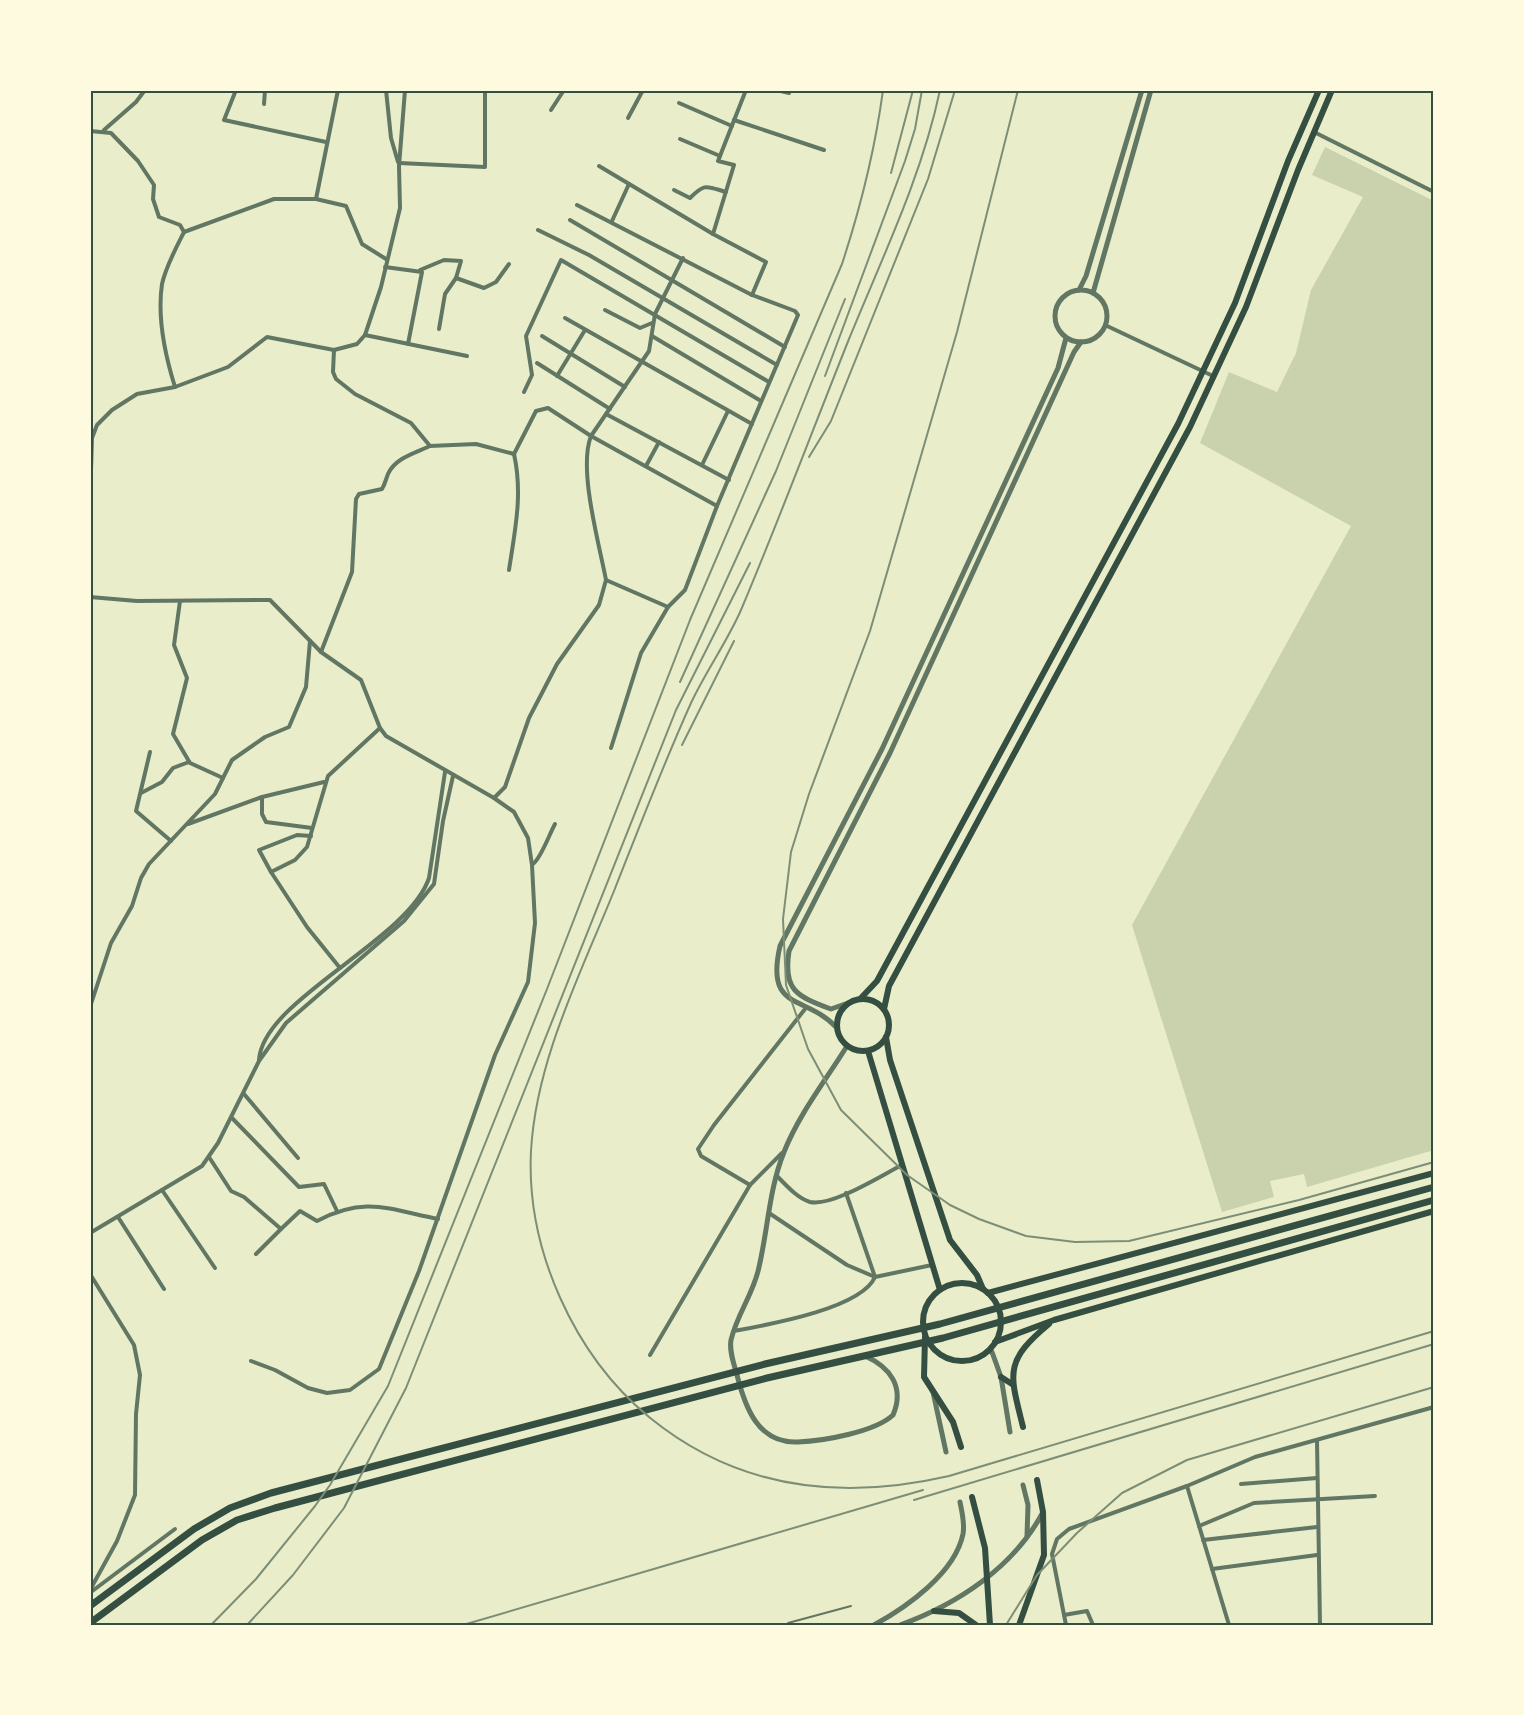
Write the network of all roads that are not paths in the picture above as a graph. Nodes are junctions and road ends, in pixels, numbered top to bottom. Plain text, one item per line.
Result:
1 (145, 90) edge
2 (236, 90) edge
3 (265, 90) edge
4 (338, 90) edge
5 (386, 90) edge
6 (405, 90) edge
7 (485, 90) edge
8 (564, 90) edge
9 (643, 90) edge
10 (746, 90) edge
11 (777, 90) edge
12 (1142, 90) edge
13 (1151, 90) edge
14 (1319, 90) edge
15 (1332, 90) edge
16 (789, 93) dead end
17 (680, 103) dead end
18 (264, 104) dead end
19 (551, 110) dead end
20 (628, 118) dead end
21 (734, 120) junction
22 (732, 126) junction
23 (103, 130) junction
24 (90, 131) edge
25 (1314, 132) junction
26 (680, 139) dead end
27 (326, 142) junction
28 (824, 150) dead end
29 (720, 156) junction
30 (399, 164) junction
31 (599, 166) dead end
32 (629, 184) junction
33 (674, 190) dead end
34 (726, 192) junction
35 (1434, 192) edge
36 (316, 199) junction
37 (577, 205) dead end
38 (570, 220) dead end
39 (612, 221) junction
40 (537, 230) dead end
41 (184, 232) junction
42 (713, 234) junction
43 (682, 258) junction
44 (386, 259) junction
45 (509, 264) dead end
46 (385, 267) junction
47 (420, 270) junction
48 (456, 278) junction
49 (672, 280) junction
50 (1079, 290) junction
51 (1093, 293) junction
52 (752, 295) junction
53 (662, 299) junction
54 (605, 310) dead end
55 (655, 314) junction
56 (565, 318) dead end
57 (652, 323) junction
58 (1105, 326) junction
59 (439, 329) dead end
60 (585, 330) junction
61 (365, 335) junction
62 (542, 336) dead end
63 (652, 336) junction
64 (1066, 338) junction
65 (1081, 342) junction
66 (408, 344) junction
67 (785, 347) junction
68 (334, 350) junction
69 (571, 354) junction
70 (467, 356) dead end
71 (642, 362) junction
72 (537, 363) dead end
73 (777, 365) junction
74 (1204, 372) junction
75 (557, 376) junction
76 (1214, 377) junction
77 (769, 382) junction
78 (175, 387) junction
79 (625, 387) junction
80 (524, 392) dead end
81 (761, 401) junction
82 (610, 409) junction
83 (728, 411) junction
84 (606, 414) junction
85 (752, 424) junction
86 (591, 436) junction
87 (659, 442) junction
88 (430, 446) junction
89 (514, 454) junction
90 (702, 465) junction
91 (646, 466) junction
92 (729, 480) junction
93 (90, 502) edge
94 (717, 506) junction
95 (509, 570) dead end
96 (606, 580) junction
97 (90, 597) edge
98 (180, 601) junction
99 (668, 607) junction
100 (310, 640) junction
101 (321, 652) junction
102 (380, 728) junction
103 (611, 748) dead end
104 (150, 752) dead end
105 (189, 762) junction
106 (445, 771) junction
107 (453, 776) junction
108 (223, 778) junction
109 (324, 782) junction
110 (140, 793) junction
111 (262, 797) junction
112 (494, 798) junction
113 (555, 824) dead end
114 (186, 825) junction
115 (312, 828) junction
116 (311, 836) junction
117 (171, 841) junction
118 (532, 865) junction
119 (271, 872) junction
120 (341, 970) junction
121 (861, 998) junction
122 (848, 1002) junction
123 (90, 1007) edge
124 (805, 1009) junction
125 (884, 1009) junction
126 (836, 1027) junction
127 (886, 1038) junction
128 (848, 1046) junction
129 (868, 1050) junction
130 (244, 1094) junction
131 (232, 1118) junction
132 (784, 1151) junction
133 (208, 1157) junction
134 (298, 1158) dead end
135 (903, 1165) junction
136 (1434, 1173) edge
137 (776, 1176) junction
138 (750, 1185) junction
139 (1434, 1187) edge
140 (162, 1190) junction
141 (846, 1193) junction
142 (1434, 1200) edge
143 (337, 1211) junction
144 (1434, 1211) edge
145 (768, 1212) junction
146 (118, 1217) junction
147 (438, 1219) junction
148 (281, 1229) junction
149 (90, 1233) edge
150 (256, 1254) dead end
151 (932, 1265) junction
152 (215, 1268) dead end
153 (90, 1274) edge
154 (875, 1276) junction
155 (164, 1289) dead end
156 (939, 1290) junction
157 (985, 1291) junction
158 (1054, 1320) junction
159 (733, 1331) junction
160 (925, 1336) junction
161 (995, 1342) junction
162 (988, 1351) junction
163 (650, 1355) dead end
164 (865, 1356) junction
165 (251, 1361) dead end
166 (1001, 1377) junction
167 (1012, 1384) junction
168 (933, 1391) junction
169 (1023, 1427) dead end
170 (1434, 1431) edge
171 (1010, 1432) dead end
172 (1317, 1440) junction
173 (961, 1447) dead end
174 (946, 1452) dead end
175 (1317, 1478) junction
176 (1037, 1480) dead end
177 (1241, 1484) dead end
178 (1023, 1485) dead end
179 (1187, 1486) junction
180 (1375, 1496) dead end
181 (972, 1497) dead end
182 (1317, 1500) junction
183 (960, 1502) dead end
184 (1042, 1512) junction
185 (1199, 1526) junction
186 (1317, 1527) junction
187 (175, 1529) dead end
188 (1203, 1540) junction
189 (1026, 1541) junction
190 (1317, 1555) junction
191 (1212, 1569) junction
192 (988, 1577) junction
193 (90, 1591) edge
194 (90, 1606) edge
195 (851, 1606) dead end
196 (934, 1611) junction
197 (1064, 1615) junction
198 (90, 1623) edge
199 (788, 1623) dead end
200 (874, 1625) edge
201 (900, 1625) edge
202 (976, 1625) edge
203 (990, 1625) edge
204 (1019, 1625) edge
205 (1066, 1625) edge
206 (1093, 1625) edge
207 (1229, 1625) edge
208 (1320, 1625) edge

1 - 23 street
2 - 27 street
3 - 18 street
4 - 27 street
5 - 30 street
6 - 30 street
7 - 30 street
8 - 19 street
9 - 20 street
10 - 21 street
11 - 16 street
12 - 50 street
13 - 51 street
14 - 74 main road
15 - 25 main road
17 - 22 street
21 - 22 street
21 - 28 street
22 - 29 street
23 - 24 street
23 - 41 street
25 - 35 street
25 - 76 main road
26 - 29 street
27 - 36 street
29 - 34 street
30 - 44 street
31 - 32 street
32 - 39 street
32 - 42 street
33 - 34 street
34 - 42 street
36 - 41 street
36 - 44 street
37 - 39 street
38 - 49 street
39 - 43 street
40 - 53 street
41 - 78 street
42 - 52 street
43 - 49 street
43 - 52 street
44 - 46 street
45 - 48 street
46 - 47 street
46 - 61 street
47 - 48 street
47 - 66 street
48 - 59 street
49 - 53 street
49 - 67 street
50 - 51 street
50 - 64 street
51 - 58 street
52 - 67 street
53 - 55 street
53 - 73 street
54 - 57 street
55 - 57 street
55 - 77 street
55 - 80 street
56 - 60 street
57 - 63 street
58 - 65 street
58 - 74 street
60 - 69 street
60 - 71 street
61 - 66 street
61 - 68 street
62 - 69 street
63 - 71 street
63 - 81 street
64 - 65 street
64 - 124 street
65 - 122 street
66 - 70 street
67 - 73 street
68 - 78 street
68 - 88 street
69 - 75 street
69 - 79 street
71 - 79 street
71 - 83 street
72 - 75 street
73 - 77 street
74 - 76 street
74 - 121 main road
75 - 82 street
76 - 125 main road
77 - 81 street
78 - 93 street
79 - 82 street
81 - 85 street
82 - 84 street
83 - 85 street
83 - 90 street
84 - 86 street
84 - 87 street
85 - 92 street
86 - 89 street
86 - 91 street
86 - 96 street
87 - 90 street
87 - 91 street
88 - 89 street
88 - 101 street
89 - 95 street
90 - 92 street
91 - 94 street
92 - 94 street
94 - 99 street
96 - 99 street
96 - 112 street
97 - 98 street
98 - 100 street
98 - 105 street
99 - 103 street
100 - 101 street
100 - 108 street
101 - 102 street
102 - 106 street
102 - 109 street
104 - 110 street
105 - 108 street
105 - 110 street
106 - 107 street
106 - 120 street
107 - 112 street
107 - 120 street
108 - 114 street
109 - 111 street
109 - 115 street
110 - 117 street
111 - 114 street
111 - 115 street
112 - 118 street
113 - 118 street
114 - 117 street
115 - 116 street
116 - 119 street
116 - 119 street
117 - 123 street
118 - 147 street
119 - 120 street
120 - 130 street
121 - 122 main road
121 - 125 main road
122 - 126 main road
124 - 126 street
124 - 138 street
125 - 127 main road
126 - 128 main road
127 - 129 main road
127 - 157 main road
128 - 129 main road
128 - 132 street
129 - 135 main road
130 - 131 street
130 - 134 street
131 - 133 street
131 - 143 street
132 - 137 street
132 - 138 street
133 - 140 street
133 - 148 street
135 - 141 street
135 - 151 main road
136 - 157 main road
137 - 141 street
137 - 145 street
138 - 163 street
139 - 194 main road
140 - 146 street
140 - 152 street
141 - 154 street
142 - 164 main road
143 - 147 street
143 - 148 street
144 - 158 main road
145 - 154 street
145 - 159 street
146 - 149 street
146 - 155 street
147 - 165 street
148 - 150 street
151 - 154 street
151 - 156 main road
153 - 193 street
154 - 159 street
156 - 157 main road
156 - 160 main road
157 - 161 main road
158 - 161 main road
158 - 167 main road
159 - 164 street
160 - 162 main road
160 - 168 main road
161 - 162 main road
162 - 166 street
164 - 198 main road
166 - 167 main road
166 - 171 street
167 - 169 main road
168 - 173 main road
168 - 174 street
170 - 172 street
172 - 175 street
172 - 179 street
175 - 177 street
175 - 182 street
176 - 184 main road
178 - 189 street
179 - 185 street
179 - 197 street
180 - 182 street
181 - 192 main road
182 - 185 street
182 - 186 street
183 - 200 street
184 - 189 street
184 - 204 main road
185 - 188 street
186 - 188 street
186 - 190 street
187 - 193 street
188 - 191 street
189 - 192 street
190 - 191 street
190 - 208 street
191 - 207 street
192 - 196 street
192 - 203 main road
195 - 199 lane
196 - 201 street
196 - 202 main road
197 - 205 street
197 - 206 street

